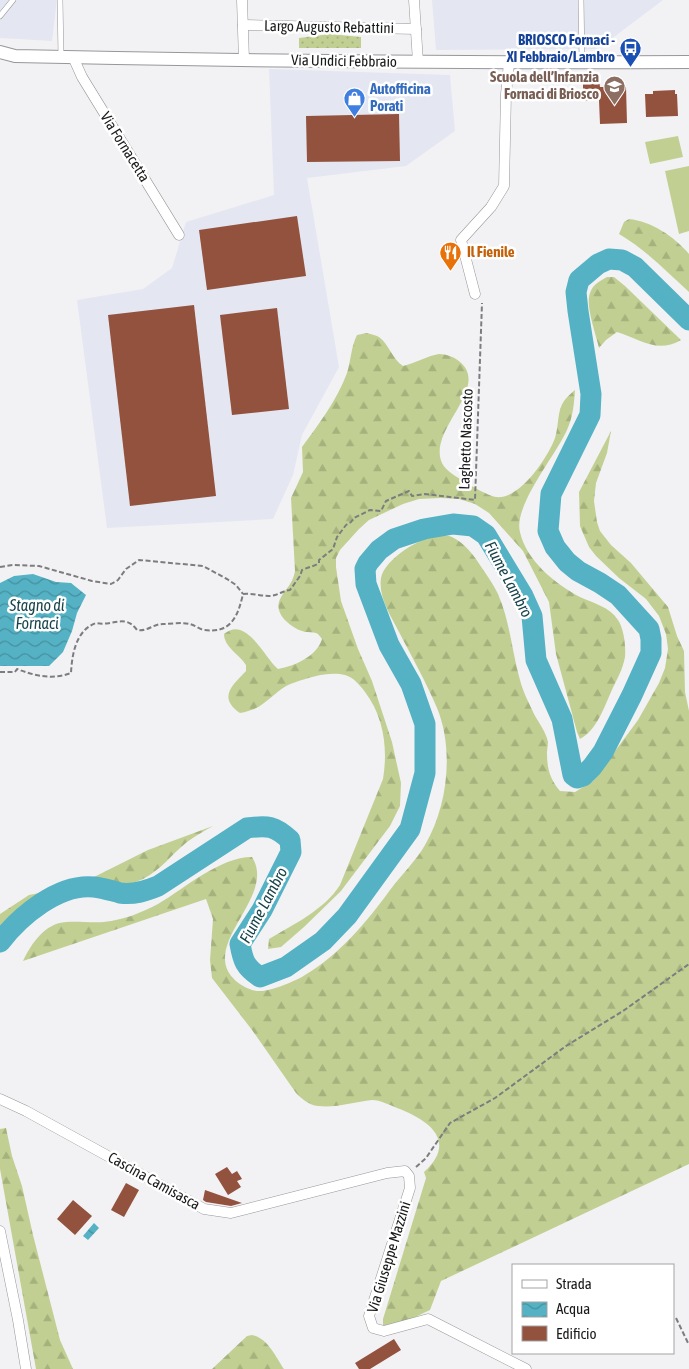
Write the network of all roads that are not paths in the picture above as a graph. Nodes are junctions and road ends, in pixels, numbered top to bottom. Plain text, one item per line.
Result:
1 (13, 0) edge
2 (60, 0) edge
3 (242, 0) edge
4 (414, 0) edge
5 (580, 0) edge
6 (0, 16) edge
7 (243, 25) junction
8 (416, 29) junction
9 (0, 52) edge
10 (67, 57) junction
11 (244, 60) junction
12 (418, 62) junction
13 (689, 62) edge
14 (509, 63) junction
15 (582, 63) junction
16 (179, 235) dead end
17 (476, 294) dead end
18 (0, 1099) edge
19 (405, 1171) joint
20 (0, 1231) edge
21 (26, 1369) edge
22 (526, 1369) edge

1 - 6 lane
2 - 10 lane
3 - 7 street
4 - 8 street
5 - 15 lane
7 - 8 street, Largo Augusto Rebattini
7 - 11 street
8 - 12 street
9 - 10 street, Via Undici Febbraio
10 - 11 street, Via Undici Febbraio
10 - 16 street, Via Fornacetta
11 - 12 street, Via Undici Febbraio
12 - 14 street, Via Undici Febbraio
13 - 15 street, Via Undici Febbraio
14 - 15 street, Via Undici Febbraio
14 - 17 street
18 - 19 street, Cascina Camisasca
19 - 22 street, Via Giuseppe Mazzini
20 - 21 street

